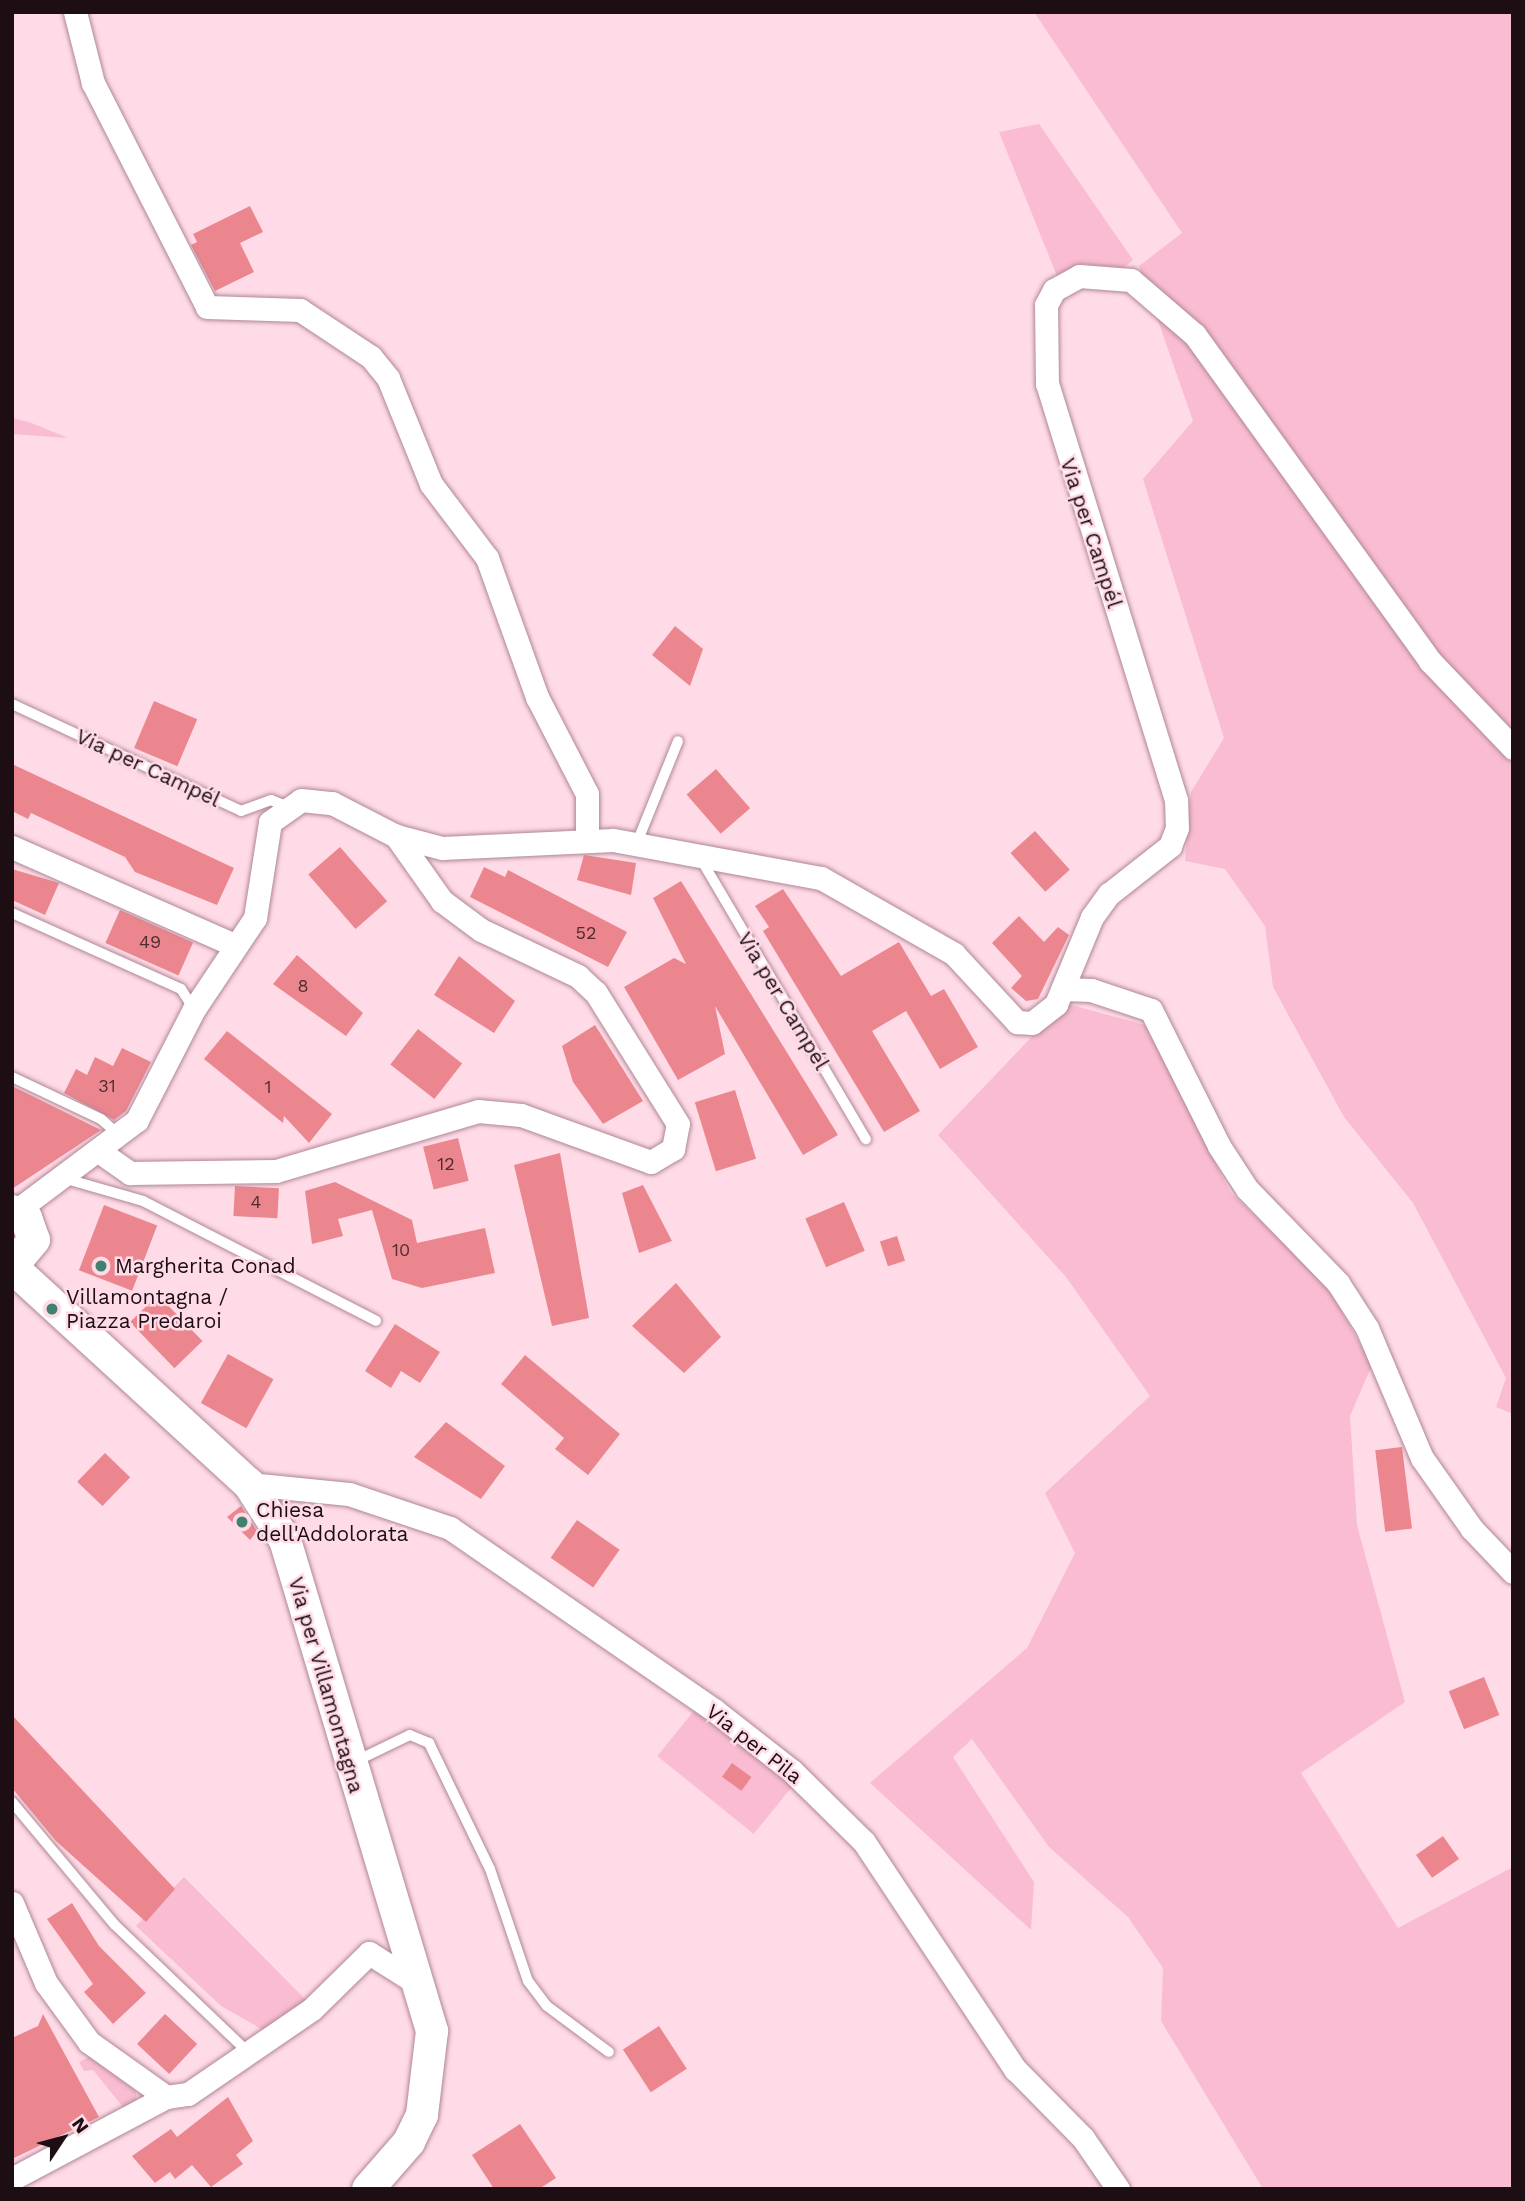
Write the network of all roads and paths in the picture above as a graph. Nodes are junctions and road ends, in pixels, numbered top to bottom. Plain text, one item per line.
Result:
1 (75, 12) edge
2 (12, 704) edge
3 (678, 741) dead end
4 (1513, 748) edge
5 (286, 806) junction
6 (396, 836) junction
7 (587, 839) junction
8 (636, 845) junction
9 (12, 847) edge
10 (702, 861) junction
11 (12, 914) edge
12 (234, 945) junction
13 (1063, 989) junction
14 (194, 1009) junction
15 (12, 1077) edge
16 (120, 1135) junction
17 (866, 1139) dead end
18 (100, 1152) junction
19 (63, 1178) junction
20 (14, 1211) edge
21 (12, 1266) edge
22 (376, 1321) dead end
23 (249, 1484) junction
24 (1513, 1572) edge
25 (348, 1765) junction
26 (12, 1802) edge
27 (12, 1903) edge
28 (421, 1985) junction
29 (609, 2052) dead end
30 (248, 2053) junction
31 (166, 2097) junction
32 (12, 2179) edge
33 (368, 2189) edge
34 (1118, 2189) edge

1 - 7 street
2 - 5 lane, Via per Campél
3 - 8 lane
4 - 13 street, Via per Campél
5 - 6 street, Via per Campél
5 - 12 street
6 - 7 street, Via per Campél
6 - 18 street, Via per Campél
7 - 8 street, Via per Campél
8 - 10 street, Via per Campél
9 - 12 street
10 - 13 street, Via per Campél
10 - 17 lane, Via per Campél
11 - 14 lane
12 - 14 street
13 - 24 street
14 - 16 street
15 - 16 lane
16 - 18 street
18 - 19 street
19 - 20 street
19 - 22 lane
20 - 21 street
21 - 23 street, Via per Villamontagna
23 - 25 street, Via per Villamontagna
23 - 34 street, Via per Pila
25 - 28 street, Via per Villamontagna
25 - 29 lane
26 - 30 lane
27 - 31 street
28 - 30 street
28 - 33 street, Via per Villamontagna
30 - 31 street
31 - 32 street

